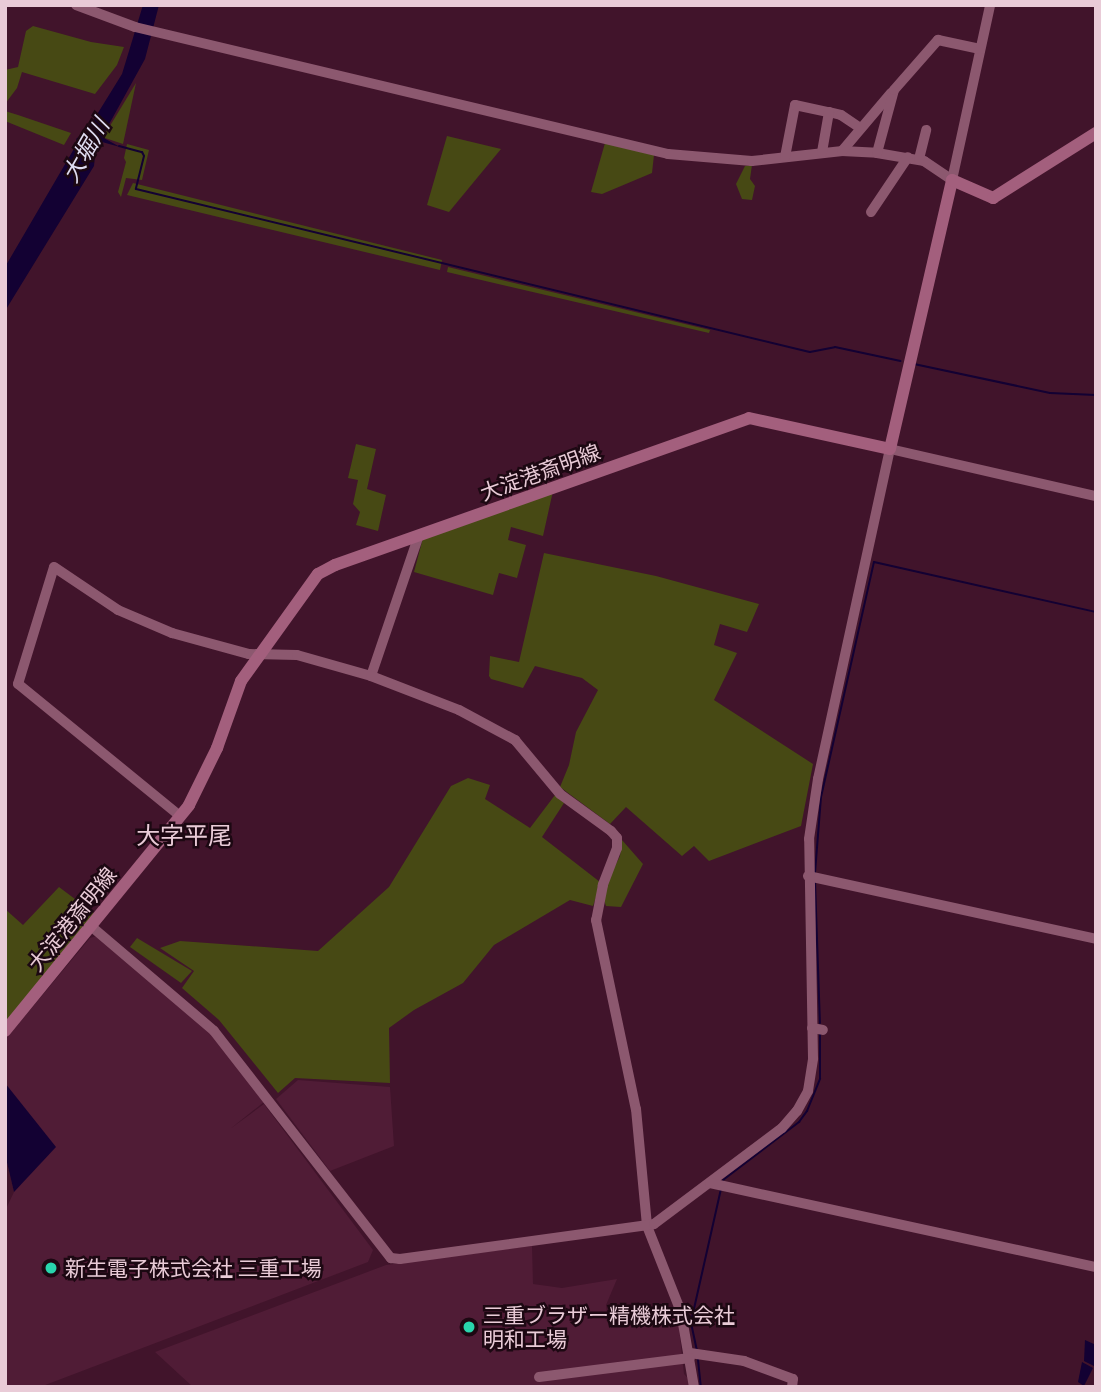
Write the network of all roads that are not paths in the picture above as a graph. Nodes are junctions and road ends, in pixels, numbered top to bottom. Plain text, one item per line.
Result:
1 (76, 5) edge
2 (990, 5) edge
3 (981, 50) junction
4 (894, 90) junction
5 (829, 112) junction
6 (860, 128) junction
7 (926, 130) dead end
8 (1096, 134) edge
9 (842, 151) junction
10 (822, 152) junction
11 (877, 153) junction
12 (785, 157) junction
13 (913, 158) junction
14 (953, 180) junction
15 (871, 212) dead end
16 (890, 449) junction
17 (1096, 496) edge
18 (419, 535) junction
19 (261, 652) junction
20 (371, 676) junction
21 (180, 816) junction
22 (813, 877) junction
23 (92, 927) junction
24 (1096, 939) edge
25 (5, 1031) edge
26 (717, 1185) junction
27 (647, 1226) junction
28 (1096, 1267) edge
29 (694, 1354) junction
30 (538, 1377) dead end
31 (694, 1387) edge
32 (792, 1387) edge

1 - 12 street
2 - 3 street
3 - 4 street
3 - 14 street
4 - 6 street
4 - 11 street
5 - 6 street
5 - 10 street
5 - 12 street
6 - 9 street
7 - 13 street
8 - 14 main road
9 - 10 street
9 - 11 street
10 - 12 street
11 - 13 street
13 - 14 street
13 - 15 street
14 - 16 main road
16 - 17 street
16 - 18 main road, 大淀港斎明線
16 - 22 street
18 - 19 main road, 大淀港斎明線
18 - 20 street
19 - 20 street
19 - 21 main road, 大淀港斎明線
19 - 21 street
20 - 27 street
21 - 23 main road, 大淀港斎明線
22 - 24 street
22 - 26 street
23 - 25 main road, 大淀港斎明線
23 - 27 street
26 - 27 street
26 - 28 street
27 - 29 street
29 - 30 street
29 - 31 street
29 - 32 street

